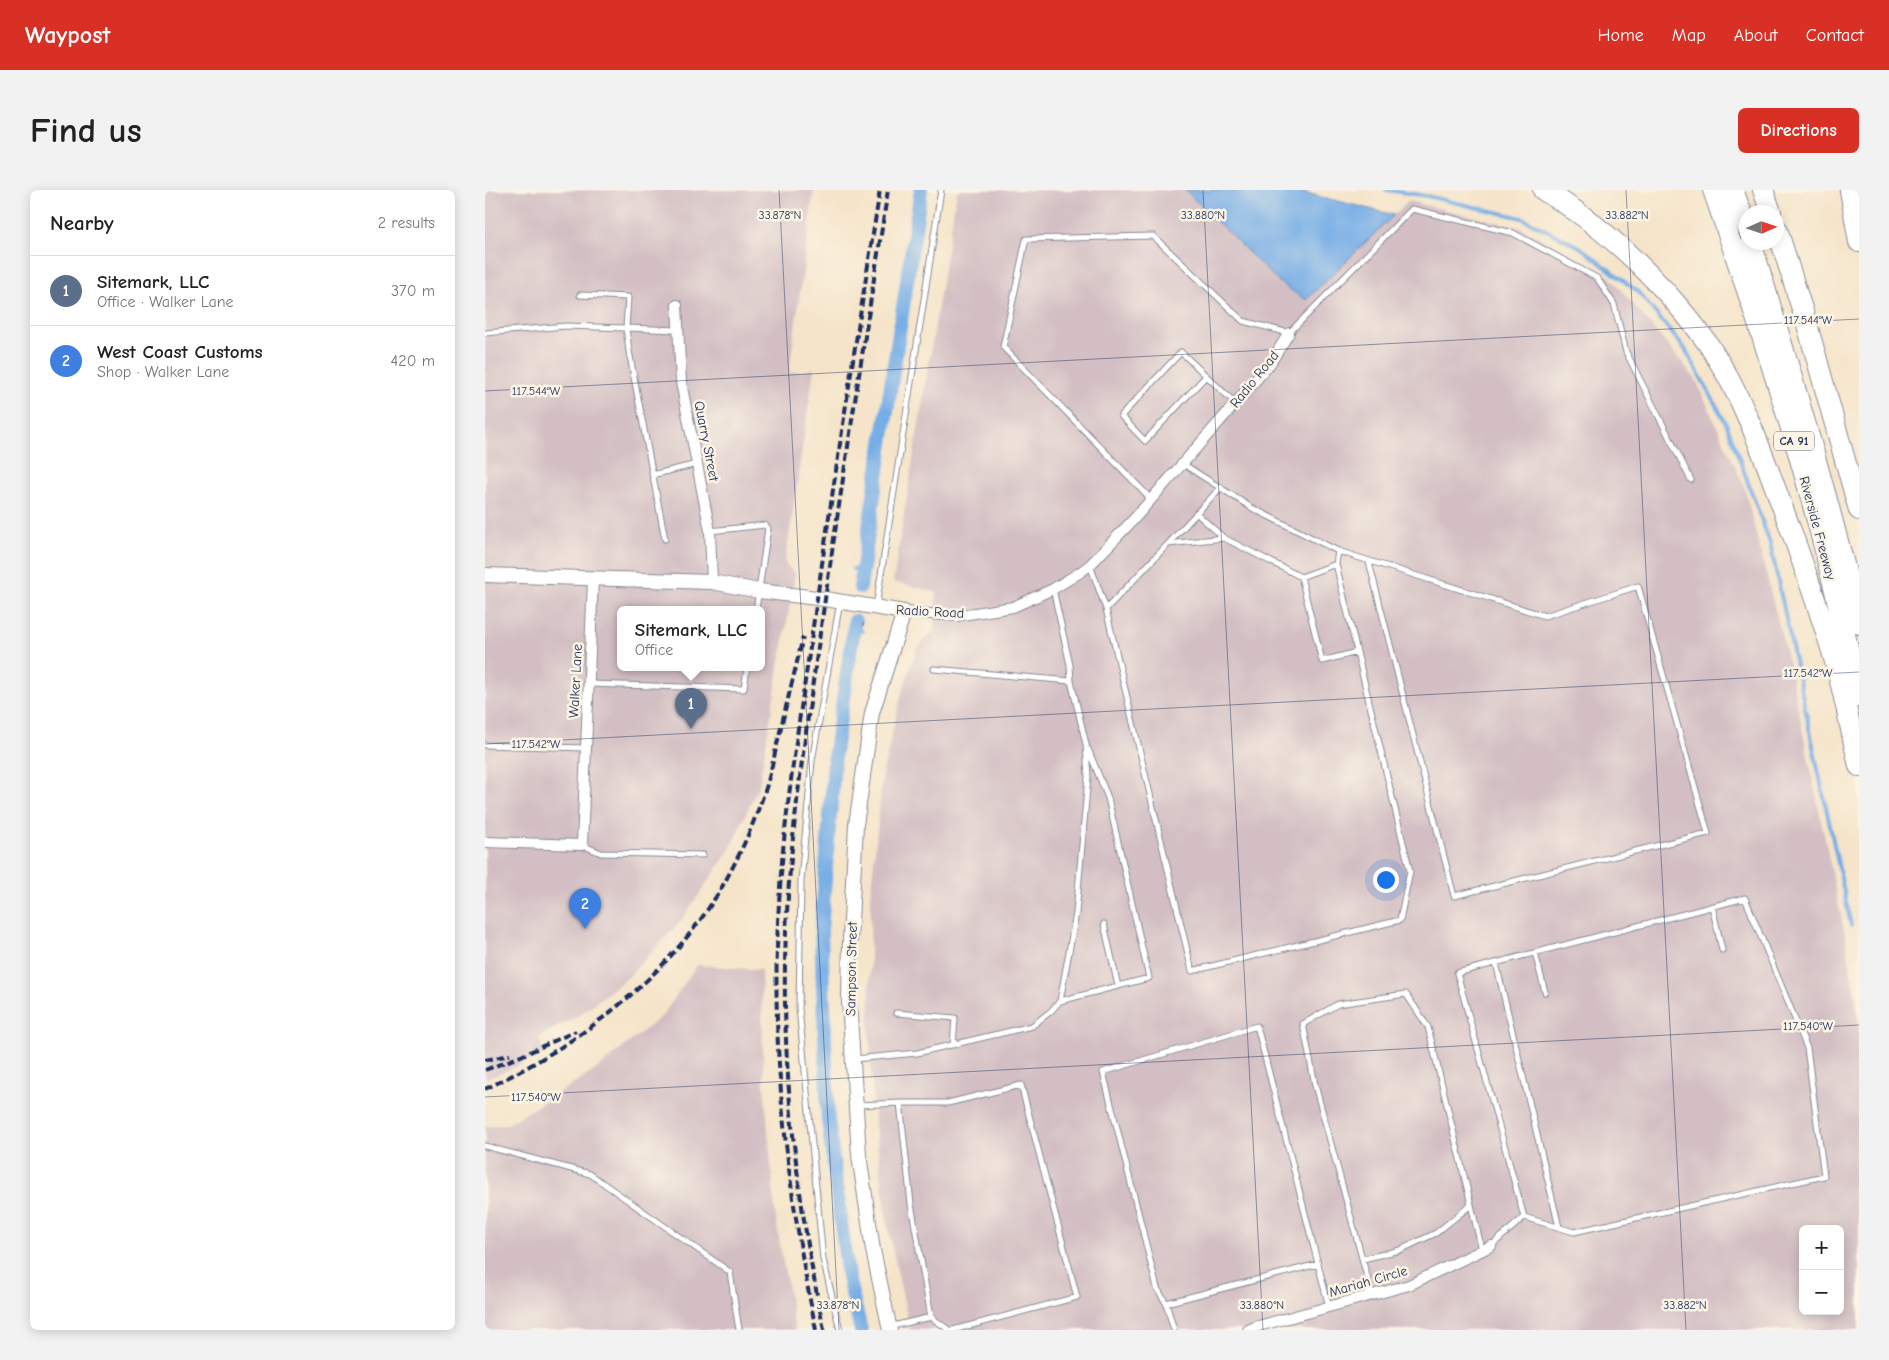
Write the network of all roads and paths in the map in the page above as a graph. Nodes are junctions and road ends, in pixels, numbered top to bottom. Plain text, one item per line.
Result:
1 (941, 190) edge
2 (1543, 190) edge
3 (1713, 190) edge
4 (1733, 190) edge
5 (1763, 190) edge
6 (1849, 190) edge
7 (1768, 205) edge
8 (1739, 206) edge
9 (1859, 242) edge
10 (1753, 250) edge
11 (1784, 250) edge
12 (580, 295) dead end
13 (677, 305) dead end
14 (626, 328) junction
15 (679, 330) junction
16 (485, 333) edge
17 (1289, 334) junction
18 (1206, 376) junction
19 (1235, 403) junction
20 (1182, 463) junction
21 (697, 464) junction
22 (653, 475) junction
23 (1691, 480) dead end
24 (1221, 487) junction
25 (1151, 500) junction
26 (1859, 510) edge
27 (1197, 513) junction
28 (711, 531) junction
29 (1224, 538) junction
30 (665, 540) dead end
31 (1168, 544) junction
32 (1338, 552) junction
33 (1369, 562) junction
34 (1336, 564) junction
35 (1090, 565) junction
36 (485, 575) edge
37 (1301, 576) junction
38 (593, 579) junction
39 (712, 582) junction
40 (1053, 589) junction
41 (759, 591) junction
42 (843, 602) junction
43 (757, 606) edge
44 (872, 607) junction
45 (1106, 609) junction
46 (903, 612) junction
47 (863, 624) dead end
48 (1859, 624) edge
49 (868, 625) dead end
50 (1357, 652) junction
51 (934, 669) dead end
52 (747, 671) edge
53 (1071, 681) junction
54 (589, 684) junction
55 (1859, 697) edge
56 (485, 744) edge
57 (1086, 744) junction
58 (585, 748) junction
59 (1859, 766) edge
60 (485, 842) edge
61 (582, 845) junction
62 (703, 856) dead end
63 (1712, 906) junction
64 (1104, 924) dead end
65 (1722, 950) dead end
66 (1535, 953) junction
67 (1496, 963) junction
68 (1118, 986) junction
69 (1545, 992) dead end
70 (1060, 1001) junction
71 (896, 1013) dead end
72 (953, 1044) junction
73 (852, 1060) junction
74 (900, 1103) junction
75 (855, 1105) junction
76 (485, 1146) edge
77 (1471, 1205) junction
78 (1524, 1217) junction
79 (1559, 1227) junction
80 (1486, 1248) junction
81 (1363, 1259) junction
82 (1318, 1264) junction
83 (1372, 1295) junction
84 (1166, 1303) junction
85 (1329, 1306) junction
86 (931, 1317) junction
87 (889, 1329) edge
88 (739, 1330) edge
89 (839, 1330) edge
90 (949, 1330) edge
91 (953, 1330) edge
92 (1174, 1330) edge
93 (1248, 1330) edge

1 - 44 lane
2 - 59 highway
3 - 55 highway, Riverside Freeway / CA 91
4 - 8 highway
5 - 7 highway
6 - 9 highway
10 - 48 highway
11 - 26 highway
12 - 14 lane
13 - 15 street, Quarry Street
14 - 15 lane
14 - 16 lane
14 - 22 lane
15 - 21 street, Quarry Street
17 - 19 street, Radio Road
17 - 23 lane
17 - 25 lane
18 - 18 lane
18 - 19 lane
19 - 20 street, Radio Road
20 - 24 lane
20 - 25 street, Radio Road
21 - 22 lane
21 - 28 street, Quarry Street
22 - 30 lane
24 - 27 lane
24 - 32 lane
25 - 35 street, Radio Road
27 - 29 lane
27 - 31 lane
28 - 39 street, Quarry Street
28 - 41 lane
29 - 31 lane
29 - 37 lane
31 - 45 lane
32 - 33 lane
32 - 34 lane
33 - 33 lane
34 - 37 lane
34 - 50 lane
35 - 40 street, Radio Road
35 - 45 lane
36 - 38 street, Radio Road
37 - 50 lane
38 - 39 street, Radio Road
38 - 54 street, Walker Lane
39 - 41 street, Radio Road
40 - 46 street, Radio Road
40 - 53 lane
41 - 42 street, Radio Road
41 - 43 lane
42 - 44 street, Radio Road
42 - 89 lane
44 - 46 street, Radio Road
45 - 50 lane
46 - 73 street, Sampson Street
47 - 49 path
51 - 53 lane
52 - 54 lane
53 - 57 lane
54 - 58 street, Walker Lane
56 - 58 lane
57 - 68 lane
57 - 70 lane
58 - 61 street, Walker Lane
60 - 61 street
61 - 62 lane
63 - 65 lane
63 - 66 lane
63 - 79 lane
64 - 68 lane
66 - 67 lane
66 - 69 lane
67 - 78 lane
67 - 79 lane
68 - 70 lane
70 - 72 lane
71 - 72 lane
72 - 73 lane
73 - 75 street, Sampson Street
74 - 75 lane
74 - 86 lane
74 - 91 lane
75 - 87 street, Sampson Street
76 - 88 lane
77 - 80 lane
77 - 81 lane
77 - 81 lane
78 - 79 lane
78 - 80 lane
80 - 83 street, Mariah Circle
81 - 83 lane
82 - 84 lane
82 - 84 lane
82 - 85 lane
83 - 85 street, Mariah Circle
84 - 92 lane
85 - 93 street, Mariah Circle
86 - 87 lane
86 - 90 lane

